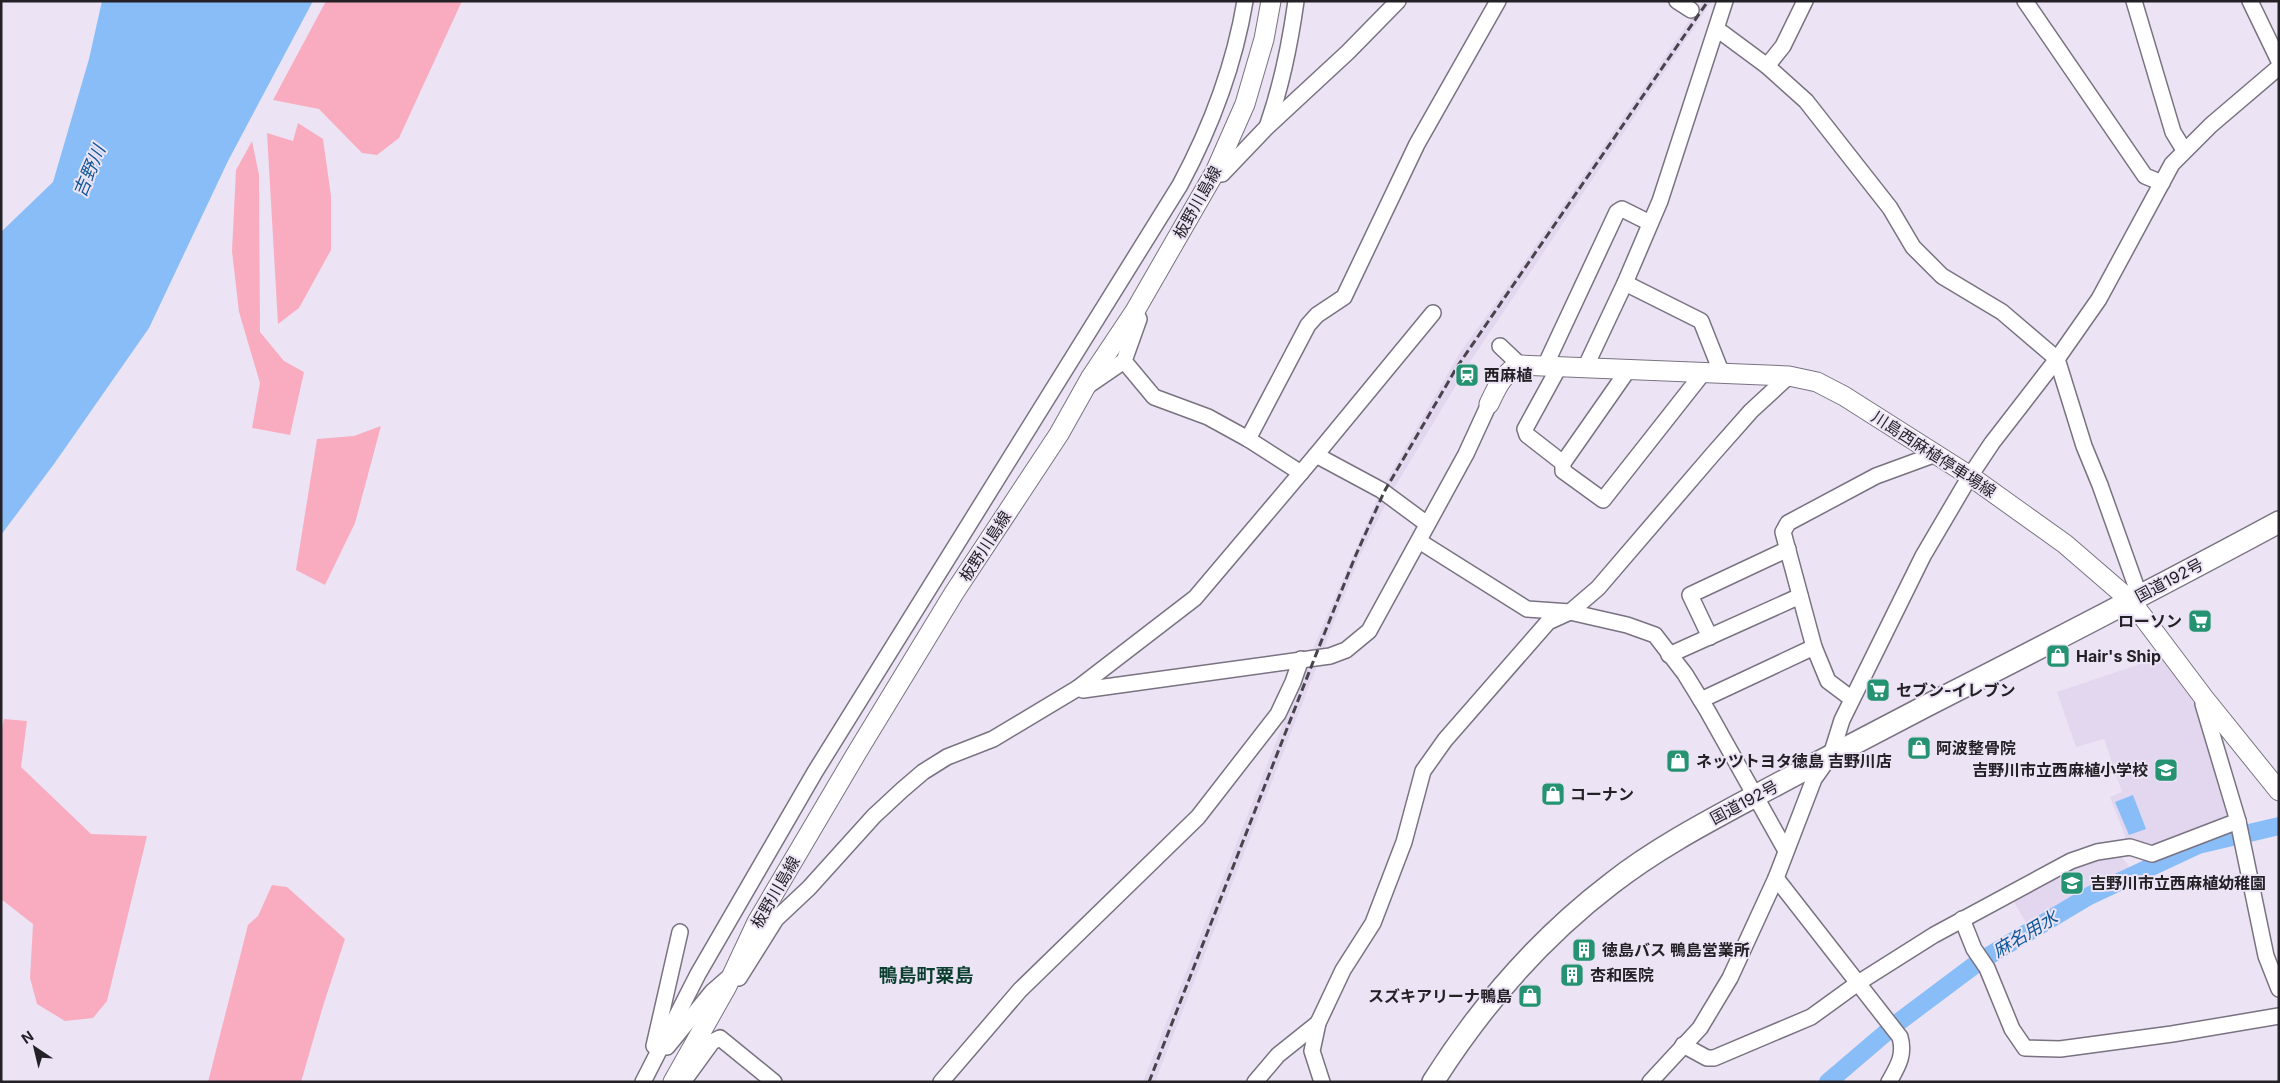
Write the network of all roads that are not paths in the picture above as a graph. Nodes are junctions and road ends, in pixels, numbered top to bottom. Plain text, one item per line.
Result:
1 (1245, 1) edge
2 (1271, 1) edge
3 (1296, 1) edge
4 (1398, 1) edge
5 (1498, 1) edge
6 (1678, 1) edge
7 (1725, 1) edge
8 (1805, 1) edge
9 (2134, 1) edge
10 (2250, 1) edge
11 (2031, 3) edge
12 (1691, 10) dead end
13 (1717, 29) junction
14 (2279, 61) edge
15 (1767, 66) junction
16 (2279, 66) edge
17 (1266, 128) junction
18 (2184, 150) junction
19 (1215, 172) junction
20 (2162, 183) junction
21 (1650, 224) junction
22 (1625, 283) junction
23 (1135, 311) junction
24 (1432, 313) dead end
25 (1500, 346) dead end
26 (2057, 359) junction
27 (1124, 361) junction
28 (1520, 365) junction
29 (1552, 366) junction
30 (1585, 368) junction
31 (1628, 370) junction
32 (1702, 373) junction
33 (1722, 374) junction
34 (1789, 376) junction
35 (1085, 388) junction
36 (1489, 404) joint
37 (1248, 439) junction
38 (1936, 454) junction
39 (1316, 455) junction
40 (1563, 463) junction
41 (1301, 473) junction
42 (1970, 476) junction
43 (2279, 522) edge
44 (1428, 524) junction
45 (1419, 541) junction
46 (1788, 549) junction
47 (1800, 596) junction
48 (2131, 601) junction
49 (1570, 612) junction
50 (1710, 637) junction
51 (1814, 647) junction
52 (1669, 655) junction
53 (1301, 659) junction
54 (1078, 688) junction
55 (2204, 698) junction
56 (1852, 699) junction
57 (1701, 700) junction
58 (1831, 755) junction
59 (2278, 789) edge
60 (1754, 796) junction
61 (2238, 823) junction
62 (1785, 849) junction
63 (1776, 878) junction
64 (1962, 918) junction
65 (680, 932) dead end
66 (729, 981) junction
67 (1858, 983) junction
68 (2279, 989) edge
69 (2279, 1016) edge
70 (1318, 1023) junction
71 (1683, 1046) junction
72 (656, 1055) junction
73 (643, 1082) edge
74 (673, 1082) edge
75 (683, 1082) edge
76 (774, 1082) edge
77 (941, 1082) edge
78 (1255, 1082) edge
79 (1322, 1082) edge
80 (1433, 1082) edge
81 (1650, 1082) edge
82 (1890, 1082) edge

1 - 72 street
2 - 19 main road, 板野川島線
3 - 17 street
4 - 17 street
5 - 37 street
6 - 12 street
7 - 13 street
8 - 15 street
9 - 18 street
10 - 14 street
11 - 20 street
13 - 15 street
13 - 21 street
15 - 26 street
16 - 18 street
17 - 19 street
18 - 20 street
19 - 23 main road, 板野川島線
20 - 26 street
21 - 22 street
21 - 29 street
22 - 30 street
22 - 33 street
23 - 27 street
23 - 35 main road, 板野川島線
24 - 39 street
25 - 28 street
26 - 42 street
26 - 48 street
27 - 35 street
27 - 37 street
28 - 29 main road, 川島西麻植停車場線
28 - 36 main road
29 - 30 main road, 川島西麻植停車場線
29 - 40 street
30 - 31 main road, 川島西麻植停車場線
31 - 32 main road, 川島西麻植停車場線
31 - 40 street
32 - 33 main road, 川島西麻植停車場線
32 - 40 street
33 - 34 main road, 川島西麻植停車場線
34 - 38 main road, 川島西麻植停車場線
34 - 49 street
35 - 66 main road, 板野川島線
36 - 44 street
37 - 41 street
38 - 42 main road, 川島西麻植停車場線
38 - 46 street
39 - 41 street
39 - 44 street
41 - 54 street
42 - 48 main road, 川島西麻植停車場線
42 - 56 street
43 - 48 highway, 国道192号
44 - 45 street
45 - 49 street
45 - 53 street
46 - 47 street
46 - 50 street
47 - 50 street
47 - 51 street
48 - 55 main road, 川島西麻植停車場線
48 - 58 highway, 国道192号
49 - 52 street
49 - 70 street
50 - 52 street
51 - 56 street
51 - 57 street
52 - 57 street
53 - 54 street
53 - 77 street
54 - 66 street
55 - 59 main road, 川島西麻植停車場線
55 - 61 street
56 - 58 street
57 - 60 street
58 - 60 highway, 国道192号
58 - 62 street
60 - 62 street
60 - 80 highway, 国道192号
61 - 64 street
61 - 68 street
62 - 63 street
63 - 67 street
63 - 71 street
64 - 67 street
64 - 69 street
65 - 72 street
66 - 72 street
66 - 74 main road, 板野川島線
67 - 71 street
67 - 82 street
70 - 78 street
70 - 79 street
71 - 81 street
72 - 73 street
75 - 76 street

